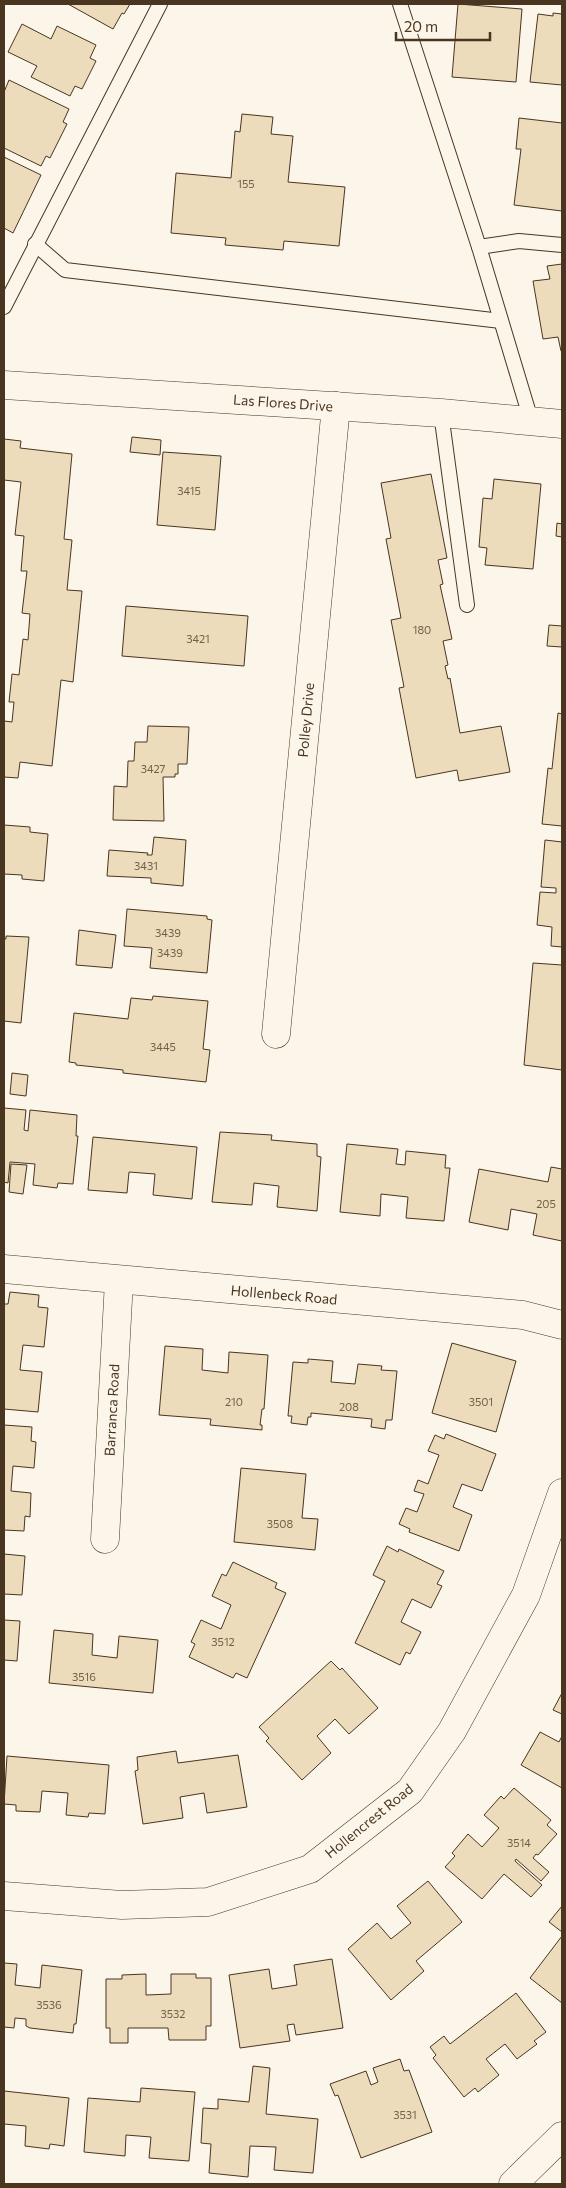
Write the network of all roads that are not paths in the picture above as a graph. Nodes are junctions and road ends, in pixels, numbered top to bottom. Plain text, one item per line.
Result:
1 (160, 4) edge
2 (400, 4) edge
3 (35, 244) junction
4 (562, 245) edge
5 (479, 247) junction
6 (4, 307) edge
7 (501, 321) junction
8 (4, 385) edge
9 (336, 406) junction
10 (441, 413) junction
11 (531, 420) junction
12 (562, 424) edge
13 (467, 605) dead end
14 (276, 1034) dead end
15 (4, 1270) edge
16 (119, 1281) junction
17 (562, 1325) edge
18 (562, 1493) edge
19 (105, 1538) dead end
20 (4, 1896) edge
21 (562, 2136) edge
22 (513, 2184) edge

1 - 3 lane
2 - 5 lane
3 - 6 lane
3 - 7 lane
4 - 5 lane
5 - 7 lane
7 - 11 lane
8 - 9 street, Las Flores Drive
9 - 10 street, Las Flores Drive
9 - 14 street, Polley Drive
10 - 11 street, Las Flores Drive
10 - 13 lane
11 - 12 street, Las Flores Drive
15 - 16 street, Hollenbeck Road
16 - 17 street, Hollenbeck Road
16 - 19 street, Barranca Road
18 - 20 street, Hollencrest Road
21 - 22 street

